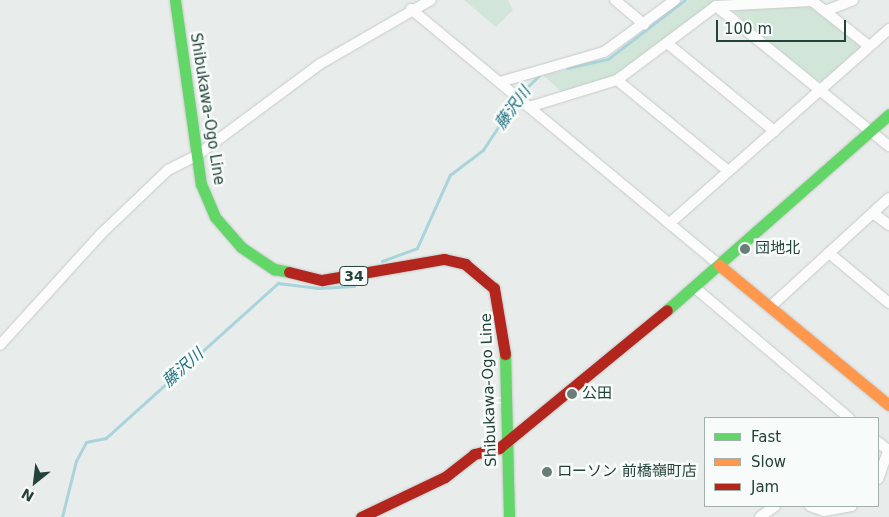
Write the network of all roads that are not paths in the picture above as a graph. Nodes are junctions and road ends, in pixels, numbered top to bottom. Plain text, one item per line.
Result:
1 (176, 0) edge
2 (431, 0) edge
3 (615, 0) edge
4 (675, 0) edge
5 (853, 0) edge
6 (716, 6) junction
7 (411, 9) junction
8 (825, 11) junction
9 (644, 24) junction
10 (889, 29) edge
11 (667, 43) junction
12 (870, 46) junction
13 (617, 80) junction
14 (500, 82) junction
15 (820, 91) junction
16 (529, 107) junction
17 (889, 114) edge
18 (774, 131) junction
19 (870, 131) junction
20 (889, 146) edge
21 (196, 156) junction
22 (728, 172) junction
23 (889, 198) edge
24 (873, 212) junction
25 (670, 224) junction
26 (889, 226) edge
27 (829, 253) junction
28 (719, 265) junction
29 (694, 287) junction
30 (889, 303) edge
31 (770, 307) junction
32 (0, 345) edge
33 (888, 402) edge
34 (848, 417) edge
35 (508, 440) junction
36 (889, 450) edge
37 (879, 476) edge
38 (774, 507) edge
39 (813, 507) edge
40 (846, 507) edge
41 (361, 517) edge
42 (509, 517) edge
43 (760, 517) edge

1 - 21 street, Shibukawa-Ogo Line / 34
2 - 7 street
3 - 9 street
4 - 9 street
5 - 8 street
6 - 8 street
6 - 11 street
6 - 15 street
7 - 14 street
7 - 21 street
8 - 12 street
9 - 14 street
10 - 12 street
11 - 13 street
11 - 18 street
12 - 15 street
13 - 16 street
13 - 22 street
14 - 16 street
15 - 18 street
15 - 19 street
16 - 25 street
17 - 19 street
18 - 22 street
19 - 20 street
19 - 28 street
21 - 32 street
21 - 35 street, Shibukawa-Ogo Line / 34
22 - 25 street
23 - 24 street
24 - 26 street
24 - 27 street
25 - 28 street
27 - 30 street
27 - 31 street
28 - 29 street
28 - 31 street
29 - 34 street
29 - 35 street
31 - 33 street
35 - 41 street
35 - 42 street, Shibukawa-Ogo Line / 34
36 - 37 street
38 - 43 street
39 - 40 street

